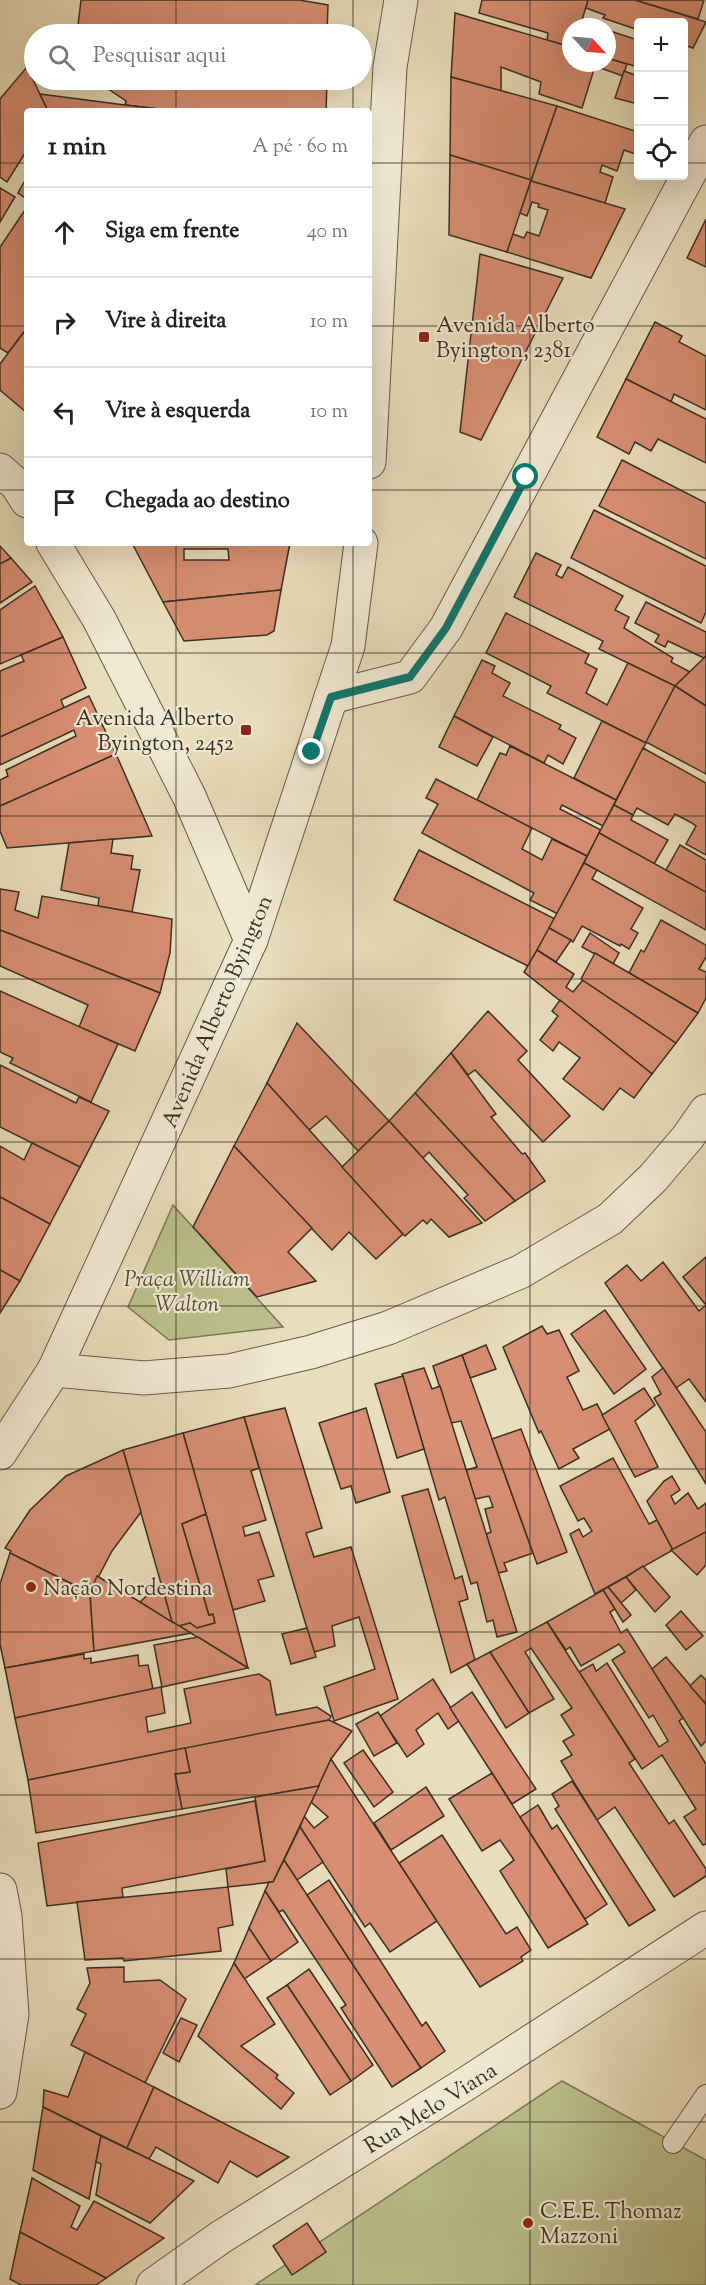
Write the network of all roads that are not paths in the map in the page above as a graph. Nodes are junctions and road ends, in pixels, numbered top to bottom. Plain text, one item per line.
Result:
1 (401, 0) edge
2 (706, 142) edge
3 (372, 406) edge
4 (0, 470) edge
5 (24, 496) edge
6 (55, 546) edge
7 (361, 546) edge
8 (331, 697) junction
9 (251, 940) junction
10 (706, 1112) edge
11 (54, 1370) junction
12 (0, 1453) edge
13 (0, 1890) edge
14 (706, 1928) edge
15 (0, 2092) edge
16 (706, 2095) edge
17 (673, 2143) dead end
18 (153, 2285) edge

1 - 3 street
2 - 8 street
4 - 5 street
6 - 9 street
7 - 8 street, Avenida Alberto Byington
8 - 9 street, Avenida Alberto Byington
9 - 11 street, Avenida Alberto Byington
10 - 11 street
11 - 12 street, Avenida Alberto Byington
13 - 15 street
14 - 18 street, Rua Melo Viana
16 - 17 lane

